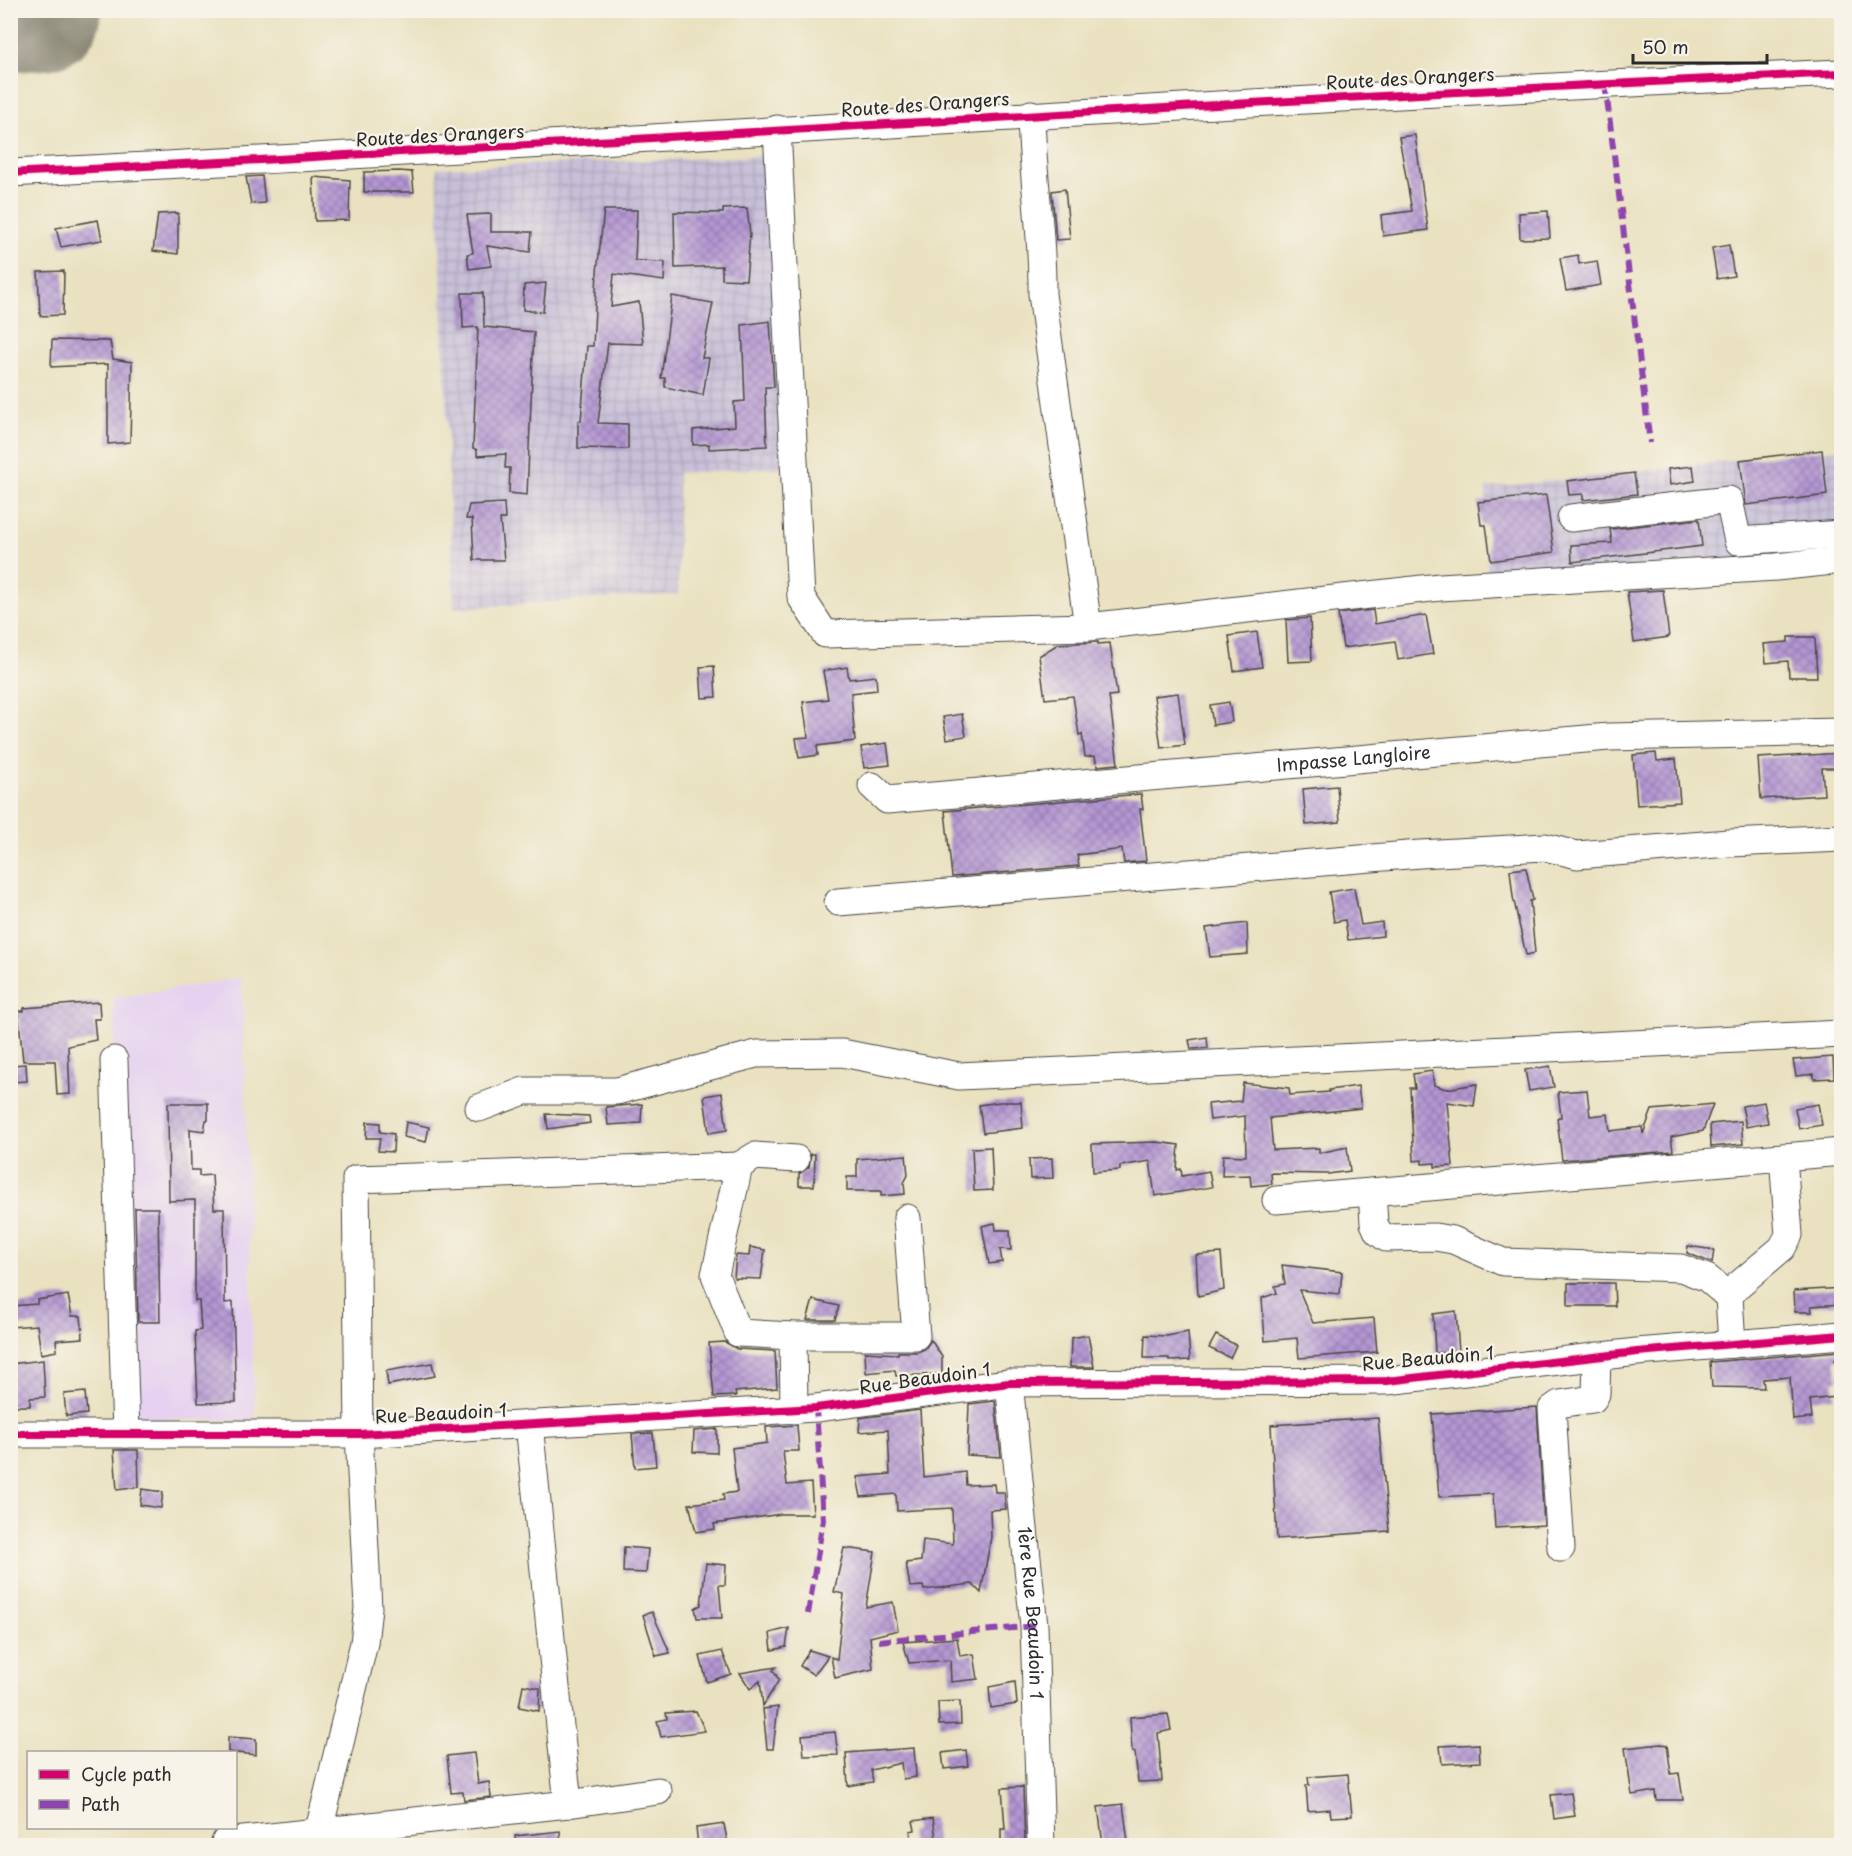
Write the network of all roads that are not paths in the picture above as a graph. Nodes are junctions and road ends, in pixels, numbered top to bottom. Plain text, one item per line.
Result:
1 (1842, 73) edge
2 (1031, 114) junction
3 (777, 129) junction
4 (10, 173) edge
5 (1571, 518) dead end
6 (1842, 534) edge
7 (1842, 560) edge
8 (1088, 627) junction
9 (1842, 732) edge
10 (872, 786) dead end
11 (1842, 838) edge
12 (838, 902) dead end
13 (1842, 1034) edge
14 (114, 1060) dead end
15 (479, 1108) dead end
16 (1842, 1152) edge
17 (1783, 1157) junction
18 (796, 1159) dead end
19 (739, 1166) junction
20 (1372, 1192) junction
21 (1276, 1200) dead end
22 (907, 1218) dead end
23 (1729, 1298) junction
24 (1842, 1335) edge
25 (794, 1336) junction
26 (1732, 1344) junction
27 (1597, 1356) junction
28 (1009, 1383) junction
29 (794, 1410) junction
30 (529, 1424) junction
31 (10, 1434) edge
32 (126, 1434) junction
33 (359, 1434) junction
34 (1561, 1548) dead end
35 (658, 1791) dead end
36 (568, 1804) junction
37 (319, 1830) junction
38 (225, 1842) dead end
39 (1041, 1845) edge

1 - 2 street, Route des Orangers
2 - 3 street, Route des Orangers
2 - 8 street
3 - 4 street, Route des Orangers
3 - 8 street
5 - 6 street
7 - 8 street
9 - 10 street, Impasse Langloire
11 - 12 street
13 - 15 street
14 - 32 street
16 - 17 street
17 - 20 street
17 - 23 street
18 - 19 street
19 - 25 street
19 - 33 street
20 - 21 street
20 - 23 street
22 - 25 street
23 - 26 street
24 - 26 street, Rue Beaudoin 1
25 - 29 street
26 - 27 street, Rue Beaudoin 1
27 - 28 street, Rue Beaudoin 1
27 - 34 street
28 - 29 street, Rue Beaudoin 1
28 - 39 street, 1ère Rue Beaudoin 1
29 - 30 street, Rue Beaudoin 1
30 - 33 street, Rue Beaudoin 1
30 - 36 street
31 - 32 street, Rue Beaudoin 1
32 - 33 street, Rue Beaudoin 1
33 - 37 street
35 - 36 street
36 - 37 street
37 - 38 street

